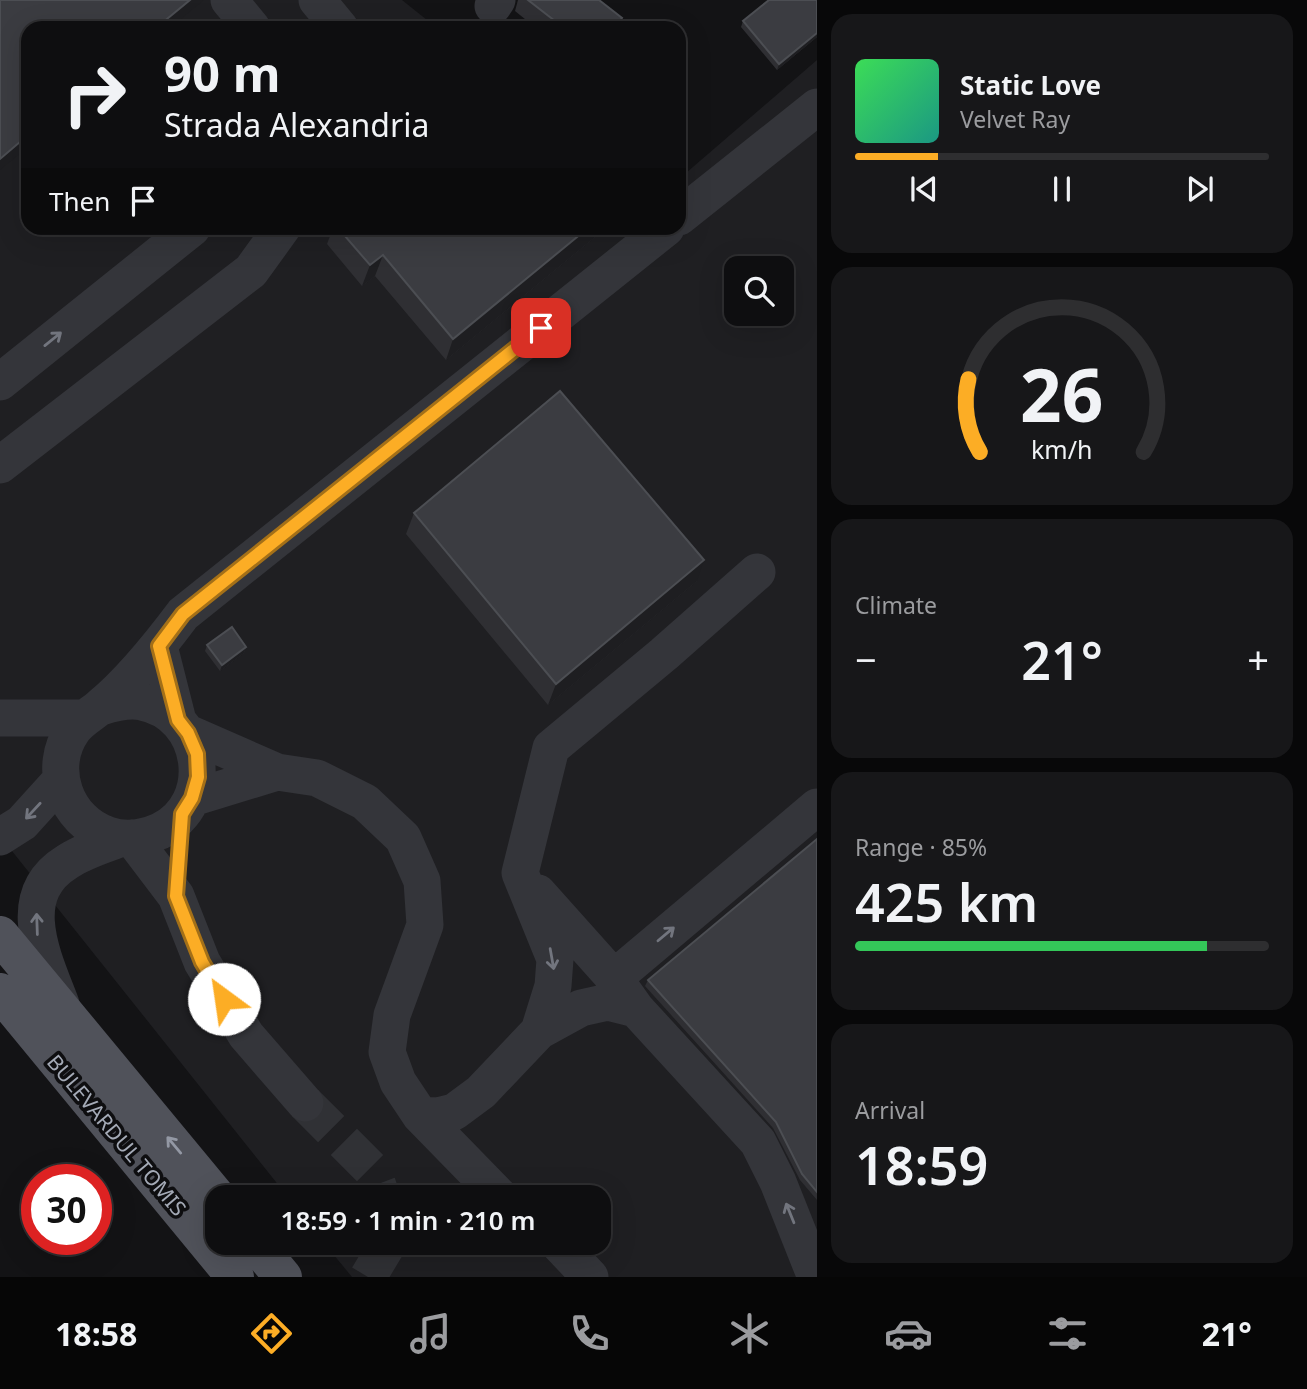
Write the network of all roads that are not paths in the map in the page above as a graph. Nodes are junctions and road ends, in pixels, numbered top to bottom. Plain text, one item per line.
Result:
1 (229, 0) edge
2 (317, 0) edge
3 (246, 21) edge
4 (334, 21) edge
5 (817, 107) edge
6 (686, 211) edge
7 (183, 235) edge
8 (277, 235) edge
9 (657, 235) edge
10 (0, 382) edge
11 (0, 465) edge
12 (757, 572) dead end
13 (159, 646) junction
14 (92, 712) junction
15 (0, 719) edge
16 (183, 727) junction
17 (277, 772) junction
18 (61, 773) junction
19 (187, 806) junction
20 (817, 807) edge
21 (0, 837) edge
22 (127, 838) junction
23 (520, 873) junction
24 (176, 896) junction
25 (0, 935) edge
26 (614, 978) junction
27 (0, 992) edge
28 (636, 1009) junction
29 (64, 1012) junction
30 (539, 1031) junction
31 (305, 1103) tunnel mouth
32 (420, 1115) junction
33 (207, 1185) edge
34 (488, 1185) edge
35 (569, 1255) edge
36 (259, 1263) edge
37 (817, 1275) edge
38 (590, 1277) edge

1 - 3 street
2 - 4 street
5 - 6 street
10 -> 7 street
8 - 11 street
9 - 13 street
12 - 23 street
13 - 14 street
13 - 16 street
14 - 15 street
14 - 16 street
14 - 18 street
15 - 18 street
16 - 17 street
16 - 19 street
17 - 19 street
17 - 32 street
18 -> 21 street
18 - 22 street
19 - 22 street
19 - 24 street
26 -> 20 street
22 - 24 street
29 -> 22 street
23 - 26 street
23 -> 30 street
24 - 31 street
25 - 29 main road, BULEVARDUL TOMIS
26 - 28 street
27 - 36 main road, BULEVARDUL TOMIS
28 - 30 street
37 -> 28 street
33 -> 29 main road, BULEVARDUL TOMIS
30 - 32 street
32 - 34 street
35 - 38 street

